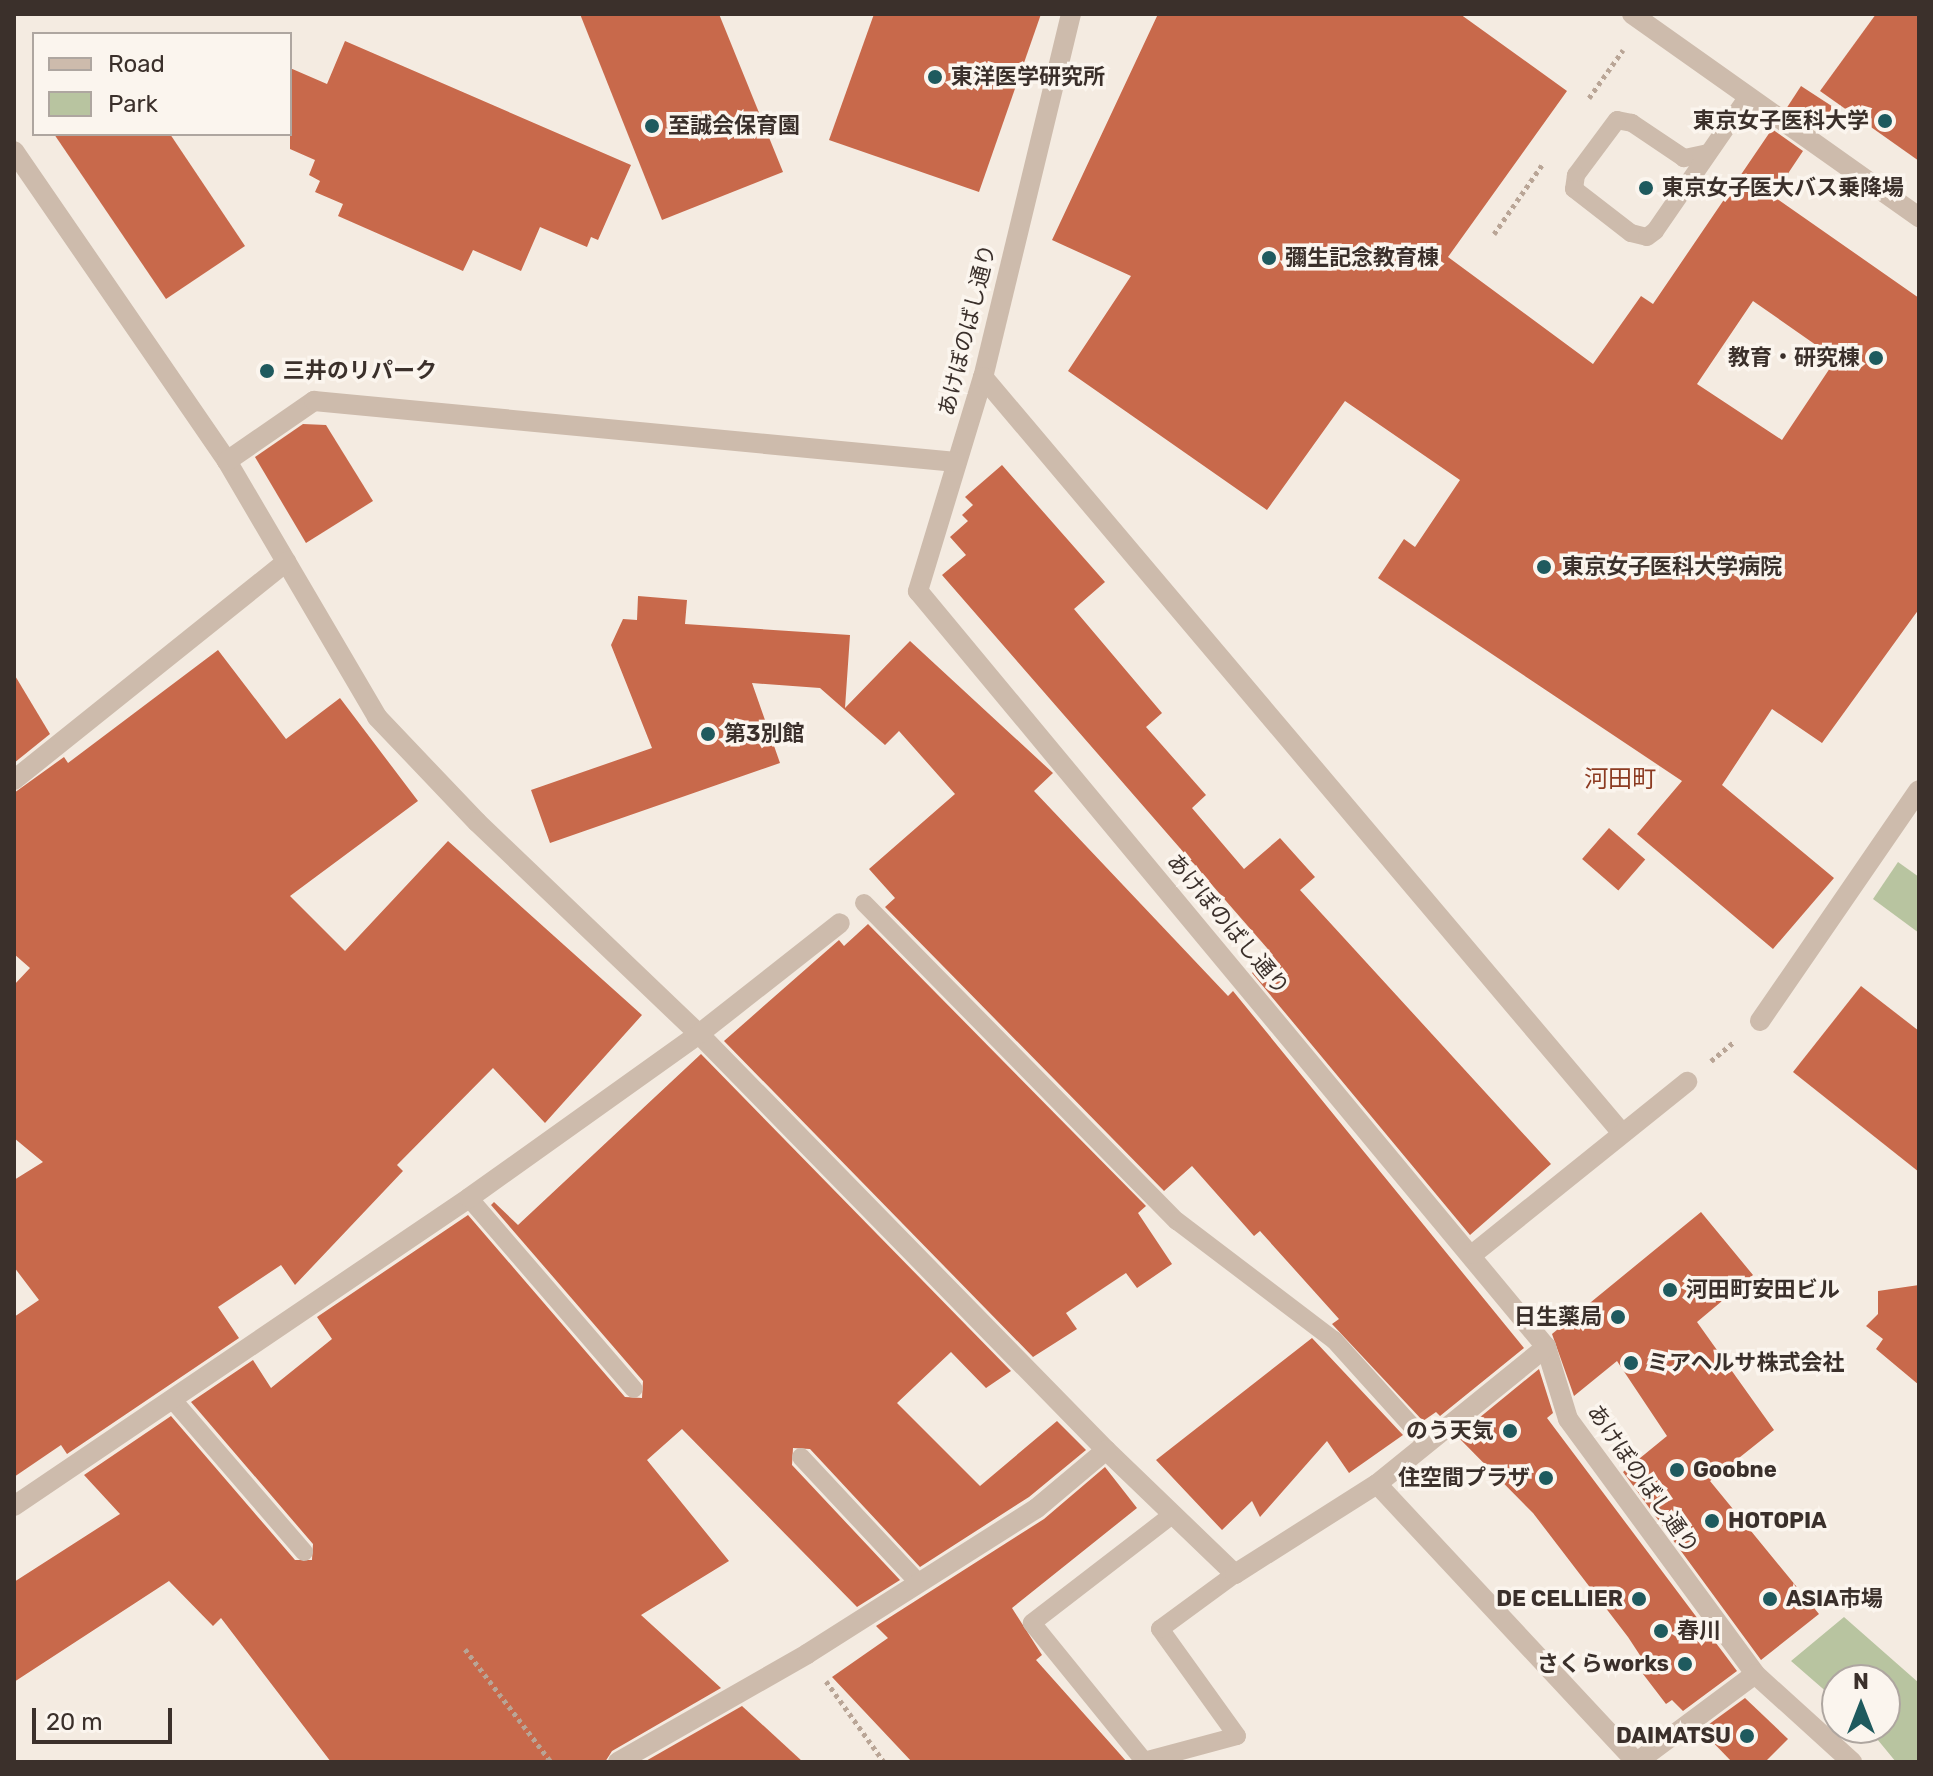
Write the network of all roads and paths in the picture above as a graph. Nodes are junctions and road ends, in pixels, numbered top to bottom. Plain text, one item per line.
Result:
1 (1071, 14) edge
2 (1632, 14) edge
3 (1748, 96) junction
4 (14, 151) edge
5 (1708, 153) junction
6 (1919, 217) edge
7 (983, 377) junction
8 (227, 461) junction
9 (956, 462) junction
10 (286, 562) junction
11 (14, 780) edge
12 (1919, 790) edge
13 (864, 903) dead end
14 (840, 923) dead end
15 (1760, 1021) joint
16 (699, 1034) junction
17 (1687, 1082) joint
18 (1621, 1132) junction
19 (469, 1198) junction
20 (1473, 1254) junction
21 (1546, 1347) junction
22 (634, 1389) dead end
23 (172, 1399) junction
24 (1427, 1443) junction
25 (1106, 1450) junction
26 (801, 1457) dead end
27 (1377, 1484) junction
28 (14, 1506) edge
29 (1172, 1515) junction
30 (304, 1552) dead end
31 (1235, 1574) junction
32 (919, 1583) junction
33 (465, 1649) dead end
34 (807, 1654) junction
35 (1755, 1674) junction
36 (551, 1762) edge
37 (618, 1762) edge
38 (884, 1762) edge
39 (1636, 1762) edge
40 (1852, 1762) edge

1 - 7 street, あけぼのばし通り
2 - 3 street
3 - 5 lane
3 - 6 street
4 - 8 street
5 - 5 lane
7 - 9 street, あけぼのばし通り
7 - 18 street
8 - 9 street
8 - 10 street
9 - 20 street, あけぼのばし通り
10 - 11 street
10 - 16 street
12 - 15 street
13 - 24 lane
14 - 16 street
15 - 17 path
16 - 19 street
16 - 25 street
17 - 18 street
18 - 20 street
19 - 22 lane
19 - 23 street
20 - 21 street, あけぼのばし通り
21 - 24 street
21 - 35 street, あけぼのばし通り
23 - 28 street
23 - 30 lane
24 - 27 street
25 - 29 street
25 - 32 street
26 - 32 lane
27 - 31 street
27 - 39 street
29 - 31 street
29 - 31 lane
32 - 34 street
33 - 36 path
34 - 37 street
34 - 38 path
35 - 39 street
35 - 40 street, あけぼのばし通り

